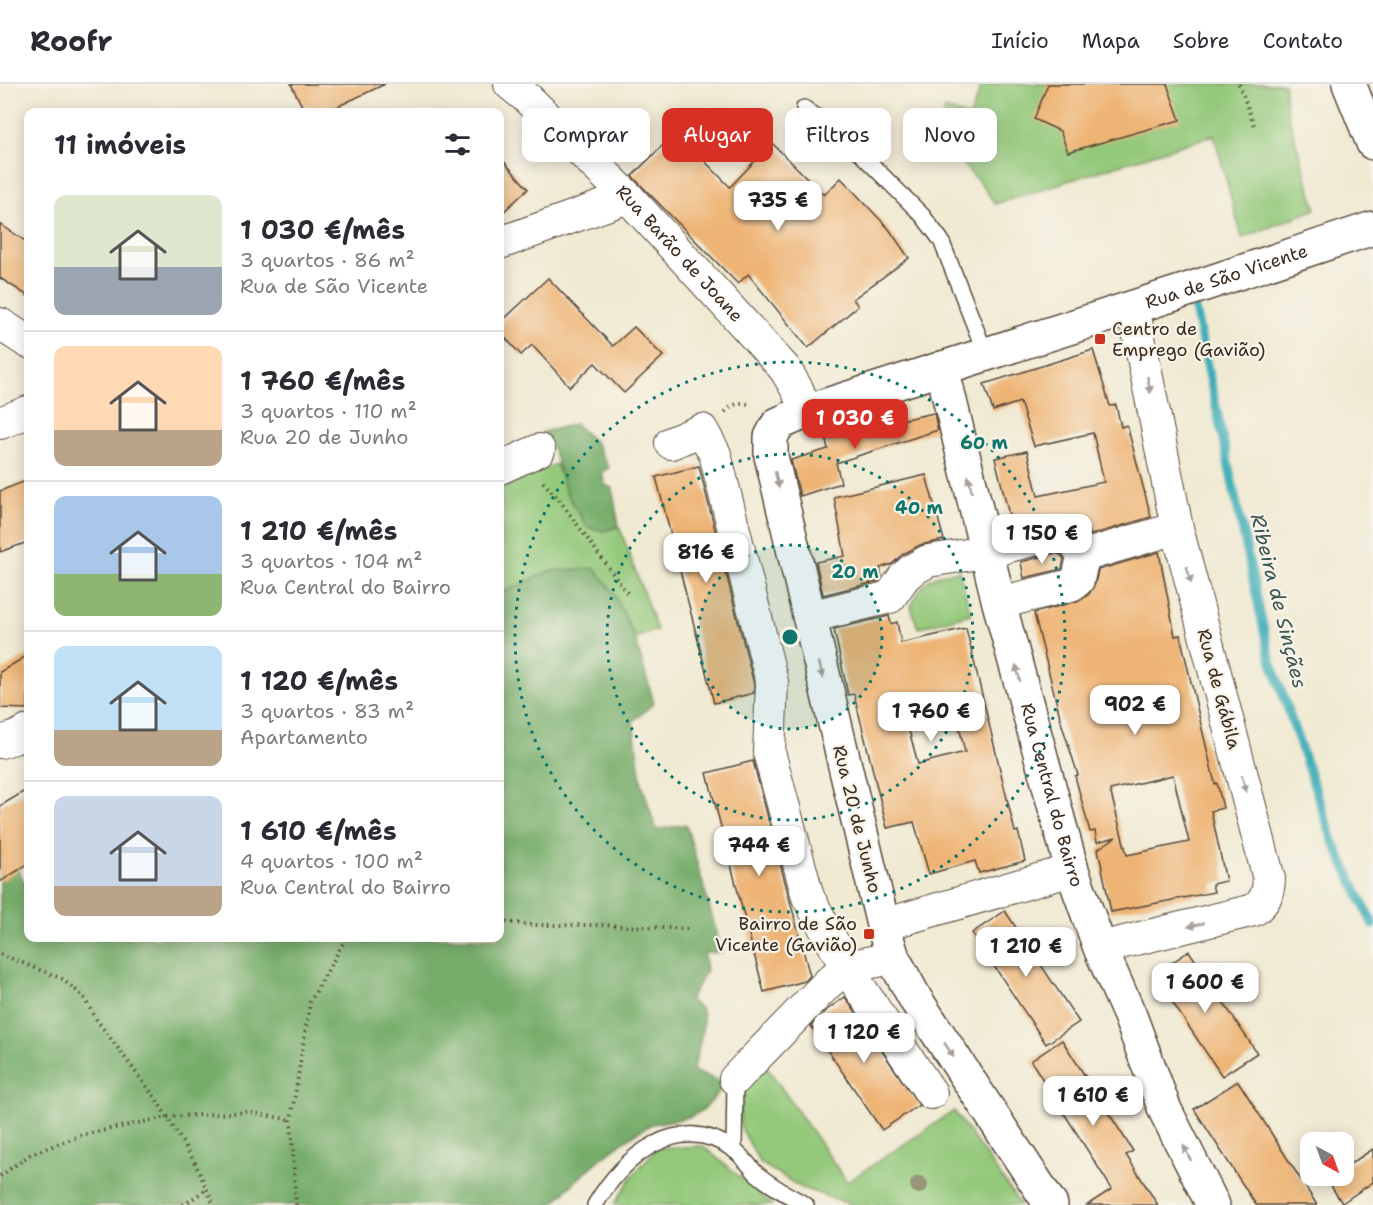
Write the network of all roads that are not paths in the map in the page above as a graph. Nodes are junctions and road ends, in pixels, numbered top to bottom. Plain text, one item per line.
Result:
1 (510, 84) edge
2 (1349, 84) edge
3 (1373, 143) edge
4 (869, 162) edge
5 (628, 197) junction
6 (1373, 228) edge
7 (504, 242) edge
8 (1133, 307) junction
9 (0, 324) edge
10 (24, 339) edge
11 (986, 355) junction
12 (942, 368) junction
13 (24, 414) edge
14 (791, 418) junction
15 (0, 423) edge
16 (671, 442) dead end
17 (1177, 528) junction
18 (986, 552) junction
19 (1083, 556) junction
20 (999, 603) junction
21 (808, 617) junction
22 (24, 733) edge
23 (0, 742) edge
24 (1072, 870) junction
25 (883, 925) junction
26 (1100, 948) junction
27 (893, 958) junction
28 (846, 967) junction
29 (735, 1079) joint
30 (931, 1093) dead end
31 (734, 1150) junction
32 (595, 1205) edge
33 (806, 1205) edge
34 (1051, 1205) edge
35 (1213, 1205) edge

1 - 5 street, Rua Barão de Joane
2 - 3 street
4 - 11 lane
5 - 7 street
5 - 14 street, Rua Barão de Joane
6 - 8 street, Rua de São Vicente
8 - 11 street, Rua de São Vicente
8 -> 17 street, Rua de Gábila
9 - 10 street
11 - 12 street, Rua de São Vicente
12 - 14 street, Rua de São Vicente
18 -> 12 street, Rua Central do Bairro
13 - 15 street
14 -> 21 street, Rua 20 de Junho
16 - 28 street
17 - 19 street
17 -> 26 street, Rua de Gábila
18 - 19 street
18 - 20 street, Rua Central do Bairro
18 - 21 street
19 - 20 street
24 -> 20 street, Rua Central do Bairro
21 -> 25 street, Rua 20 de Junho
22 - 23 street
24 - 25 street
24 - 26 street, Rua Central do Bairro
25 - 27 street, Rua 20 de Junho
35 -> 26 street, Rua Central do Bairro
27 - 28 street
27 -> 34 street, Rua 20 de Junho
28 - 29 street
28 - 30 street
29 - 31 lane
31 - 32 lane
31 - 33 lane

